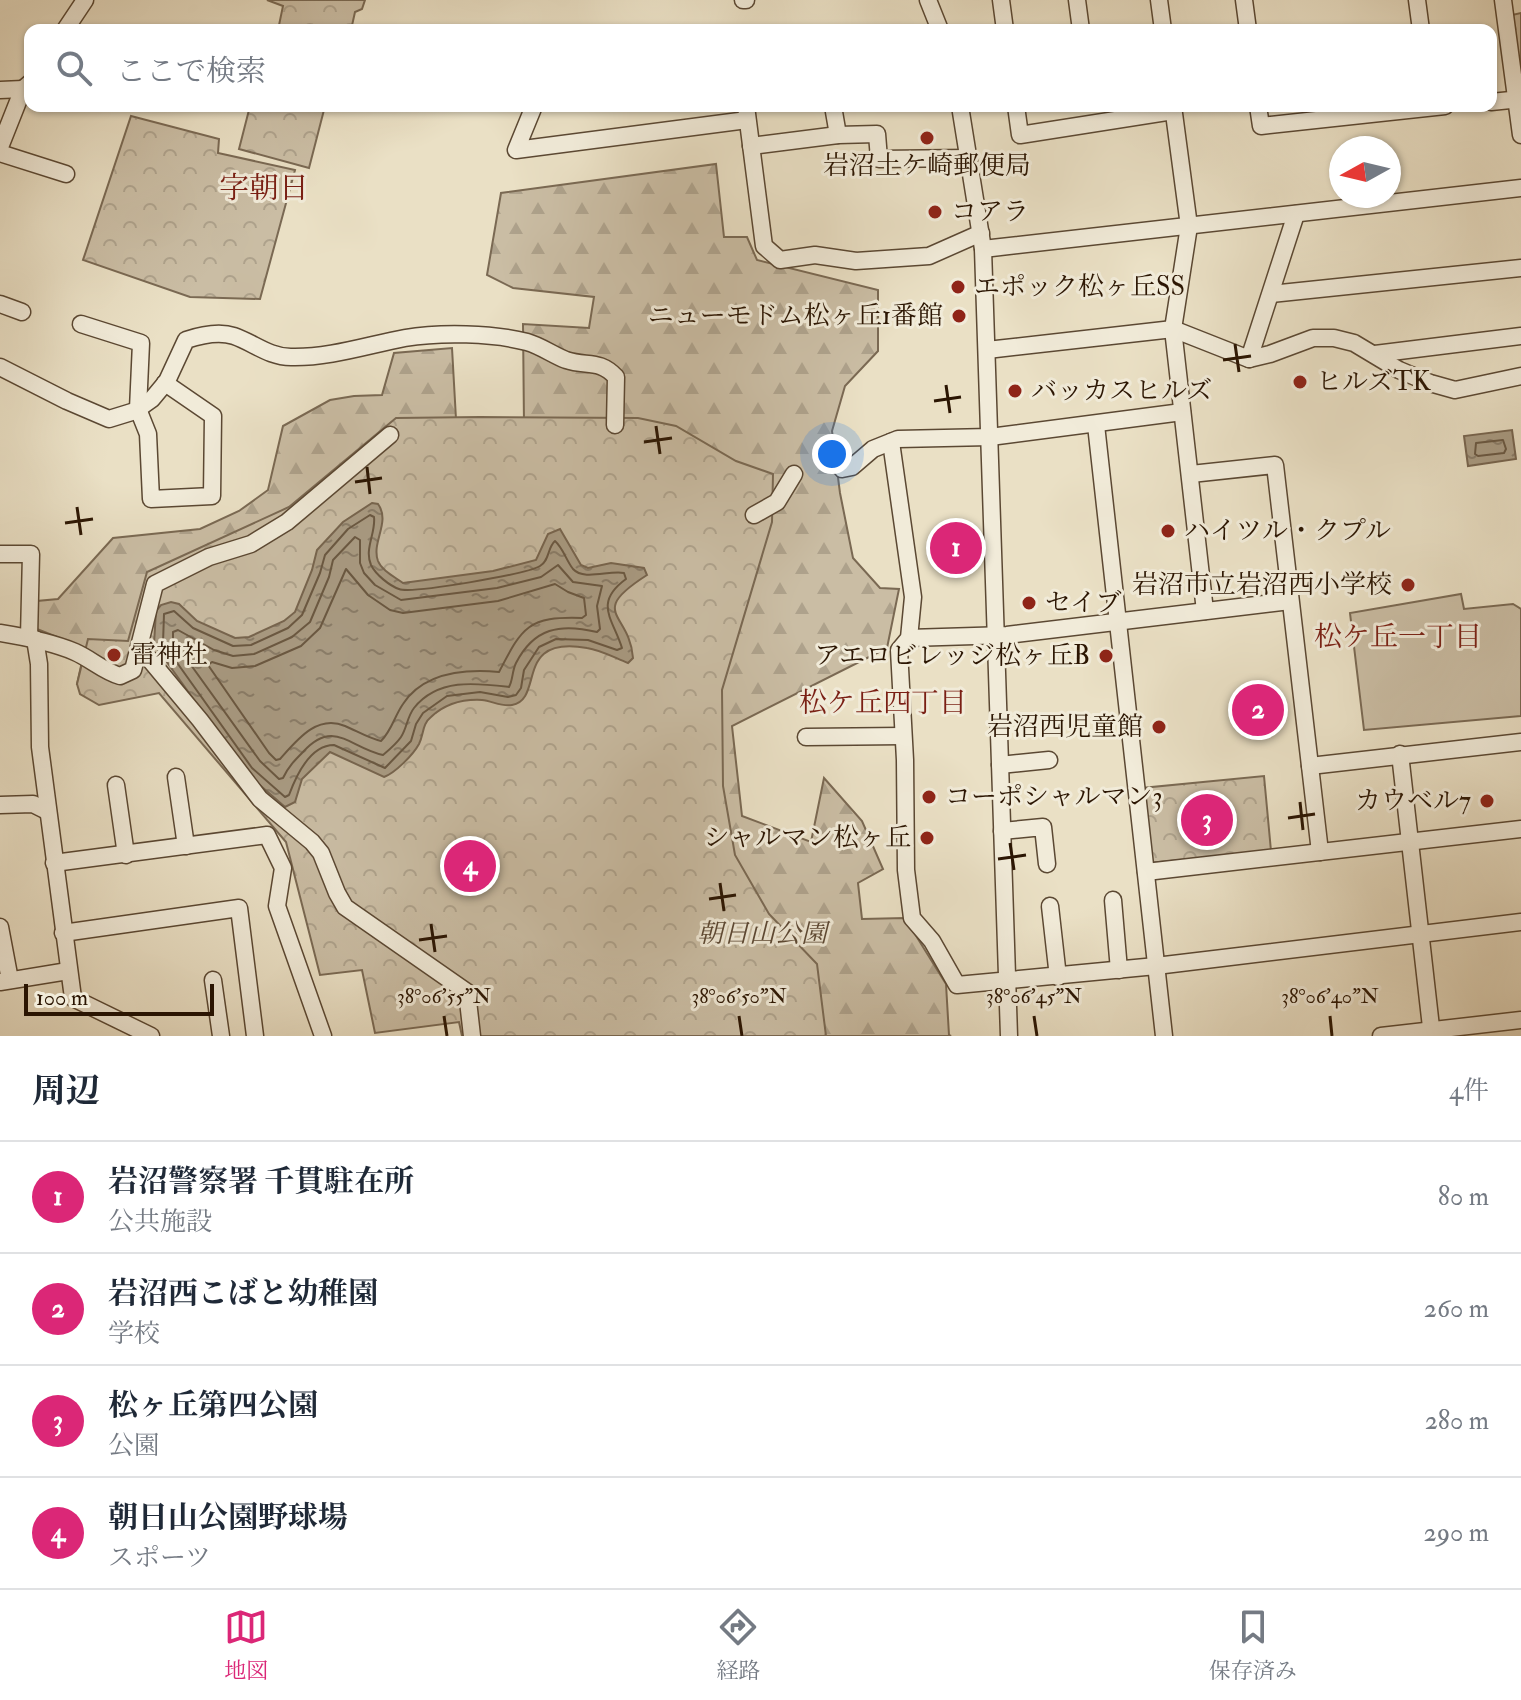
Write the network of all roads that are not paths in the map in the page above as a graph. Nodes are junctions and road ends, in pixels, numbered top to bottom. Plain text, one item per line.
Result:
1 (85, 0) edge
2 (928, 0) edge
3 (1001, 0) edge
4 (1077, 0) edge
5 (1159, 0) edge
6 (1244, 0) edge
7 (1417, 0) edge
8 (1503, 0) edge
9 (69, 24) edge
10 (938, 24) edge
11 (1004, 24) edge
12 (1080, 24) edge
13 (1162, 24) edge
14 (1247, 24) edge
15 (1420, 24) edge
16 (24, 86) edge
17 (0, 90) edge
18 (24, 91) edge
19 (1519, 99) edge
20 (1497, 101) edge
21 (532, 112) edge
22 (834, 112) edge
23 (961, 112) edge
24 (1017, 112) edge
25 (1092, 112) edge
26 (1152, 112) edge
27 (1174, 112) edge
28 (1259, 112) edge
29 (1384, 112) edge
30 (746, 113) edge
31 (1094, 123) junction
32 (838, 135) junction
33 (1521, 135) edge
34 (751, 146) junction
35 (0, 150) edge
36 (969, 158) junction
37 (66, 174) dead end
38 (1521, 188) edge
39 (1296, 214) junction
40 (1189, 226) junction
41 (982, 241) junction
42 (1521, 268) edge
43 (1271, 294) junction
44 (0, 304) edge
45 (22, 312) dead end
46 (81, 324) dead end
47 (1173, 329) junction
48 (1521, 336) edge
49 (987, 350) junction
50 (1375, 354) junction
51 (1249, 359) junction
52 (0, 367) edge
53 (1521, 376) edge
54 (165, 383) junction
55 (138, 409) junction
56 (1182, 412) junction
57 (615, 425) dead end
58 (1096, 425) junction
59 (390, 435) dead end
60 (990, 437) junction
61 (891, 442) junction
62 (842, 469) dead end
63 (794, 474) dead end
64 (1191, 474) junction
65 (754, 515) dead end
66 (0, 554) edge
67 (1290, 601) junction
68 (1205, 611) junction
69 (1118, 623) junction
70 (0, 633) edge
71 (997, 635) junction
72 (32, 638) junction
73 (909, 638) junction
74 (140, 648) junction
75 (903, 736) junction
76 (806, 737) dead end
77 (1521, 742) edge
78 (1400, 754) junction
79 (1049, 760) dead end
80 (1000, 765) junction
81 (1310, 766) junction
82 (176, 777) dead end
83 (116, 785) dead end
84 (0, 805) edge
85 (47, 811) junction
86 (1521, 829) edge
87 (1002, 831) junction
88 (1409, 842) junction
89 (186, 846) junction
90 (1320, 852) junction
91 (126, 855) junction
92 (54, 863) junction
93 (1047, 864) dead end
94 (1146, 872) junction
95 (1113, 900) dead end
96 (1050, 906) dead end
97 (1521, 922) edge
98 (0, 927) edge
99 (63, 933) junction
100 (1419, 934) junction
101 (1156, 966) junction
102 (1119, 970) junction
103 (68, 971) junction
104 (1058, 977) junction
105 (213, 980) dead end
106 (5, 981) edge
107 (1008, 982) junction
108 (1521, 1020) edge
109 (1431, 1033) edge
110 (151, 1036) edge
111 (221, 1036) edge
112 (255, 1036) edge
113 (323, 1036) edge
114 (472, 1036) edge
115 (1009, 1036) edge
116 (1164, 1036) edge
117 (1381, 1036) edge

1 - 9 street
2 - 10 street
3 - 11 street
4 - 12 street
5 - 13 street
6 - 14 street
7 - 15 street
8 - 19 street
16 - 17 street
18 - 35 street
19 - 20 street
19 - 33 street
21 - 30 street
22 - 32 street
23 - 36 street
24 - 31 street
25 - 31 street
26 - 31 street
27 - 40 street
28 - 29 street
30 - 34 street
32 - 34 street
32 - 36 street
34 - 41 street
35 - 37 street
36 - 41 street
38 - 39 street
39 - 40 street
39 - 43 street
40 - 41 street
40 - 47 street
41 - 49 street
42 - 43 street
43 - 51 street
44 - 45 street
46 - 55 street
47 - 49 street
47 - 51 street
47 - 56 street
48 - 50 street
49 - 60 street
50 - 51 street
50 - 53 street
52 - 55 street
54 - 55 street
54 - 55 street
54 - 57 street
56 - 58 street
56 - 64 street
58 - 60 street
58 - 69 street
59 - 74 street
60 - 61 street
60 - 71 street
61 - 62 street
61 - 73 street
63 - 65 street
64 - 67 street
64 - 68 street
66 - 72 street
67 - 68 street
67 - 81 street
68 - 69 street
69 - 71 street
69 - 94 street
70 - 72 street
71 - 73 street
71 - 80 street
72 - 74 street
72 - 85 street
73 - 75 street
74 - 114 street
75 - 76 street
75 - 107 street
77 - 78 street
78 - 81 street
78 - 88 street
79 - 80 street
80 - 87 street
81 - 90 street
82 - 89 street
83 - 91 street
84 - 85 street
85 - 92 street
86 - 88 street
87 - 93 street
87 - 107 street
88 - 90 street
88 - 100 street
89 - 91 street
89 - 113 street
90 - 94 street
91 - 92 street
92 - 99 street
94 - 101 street
95 - 102 street
96 - 104 street
97 - 100 street
98 - 106 street
99 - 103 street
99 - 112 street
100 - 101 street
100 - 109 street
101 - 102 street
101 - 116 street
102 - 104 street
103 - 106 street
103 - 110 street
104 - 107 street
105 - 111 street
107 - 115 street
108 - 109 street
109 - 117 street

